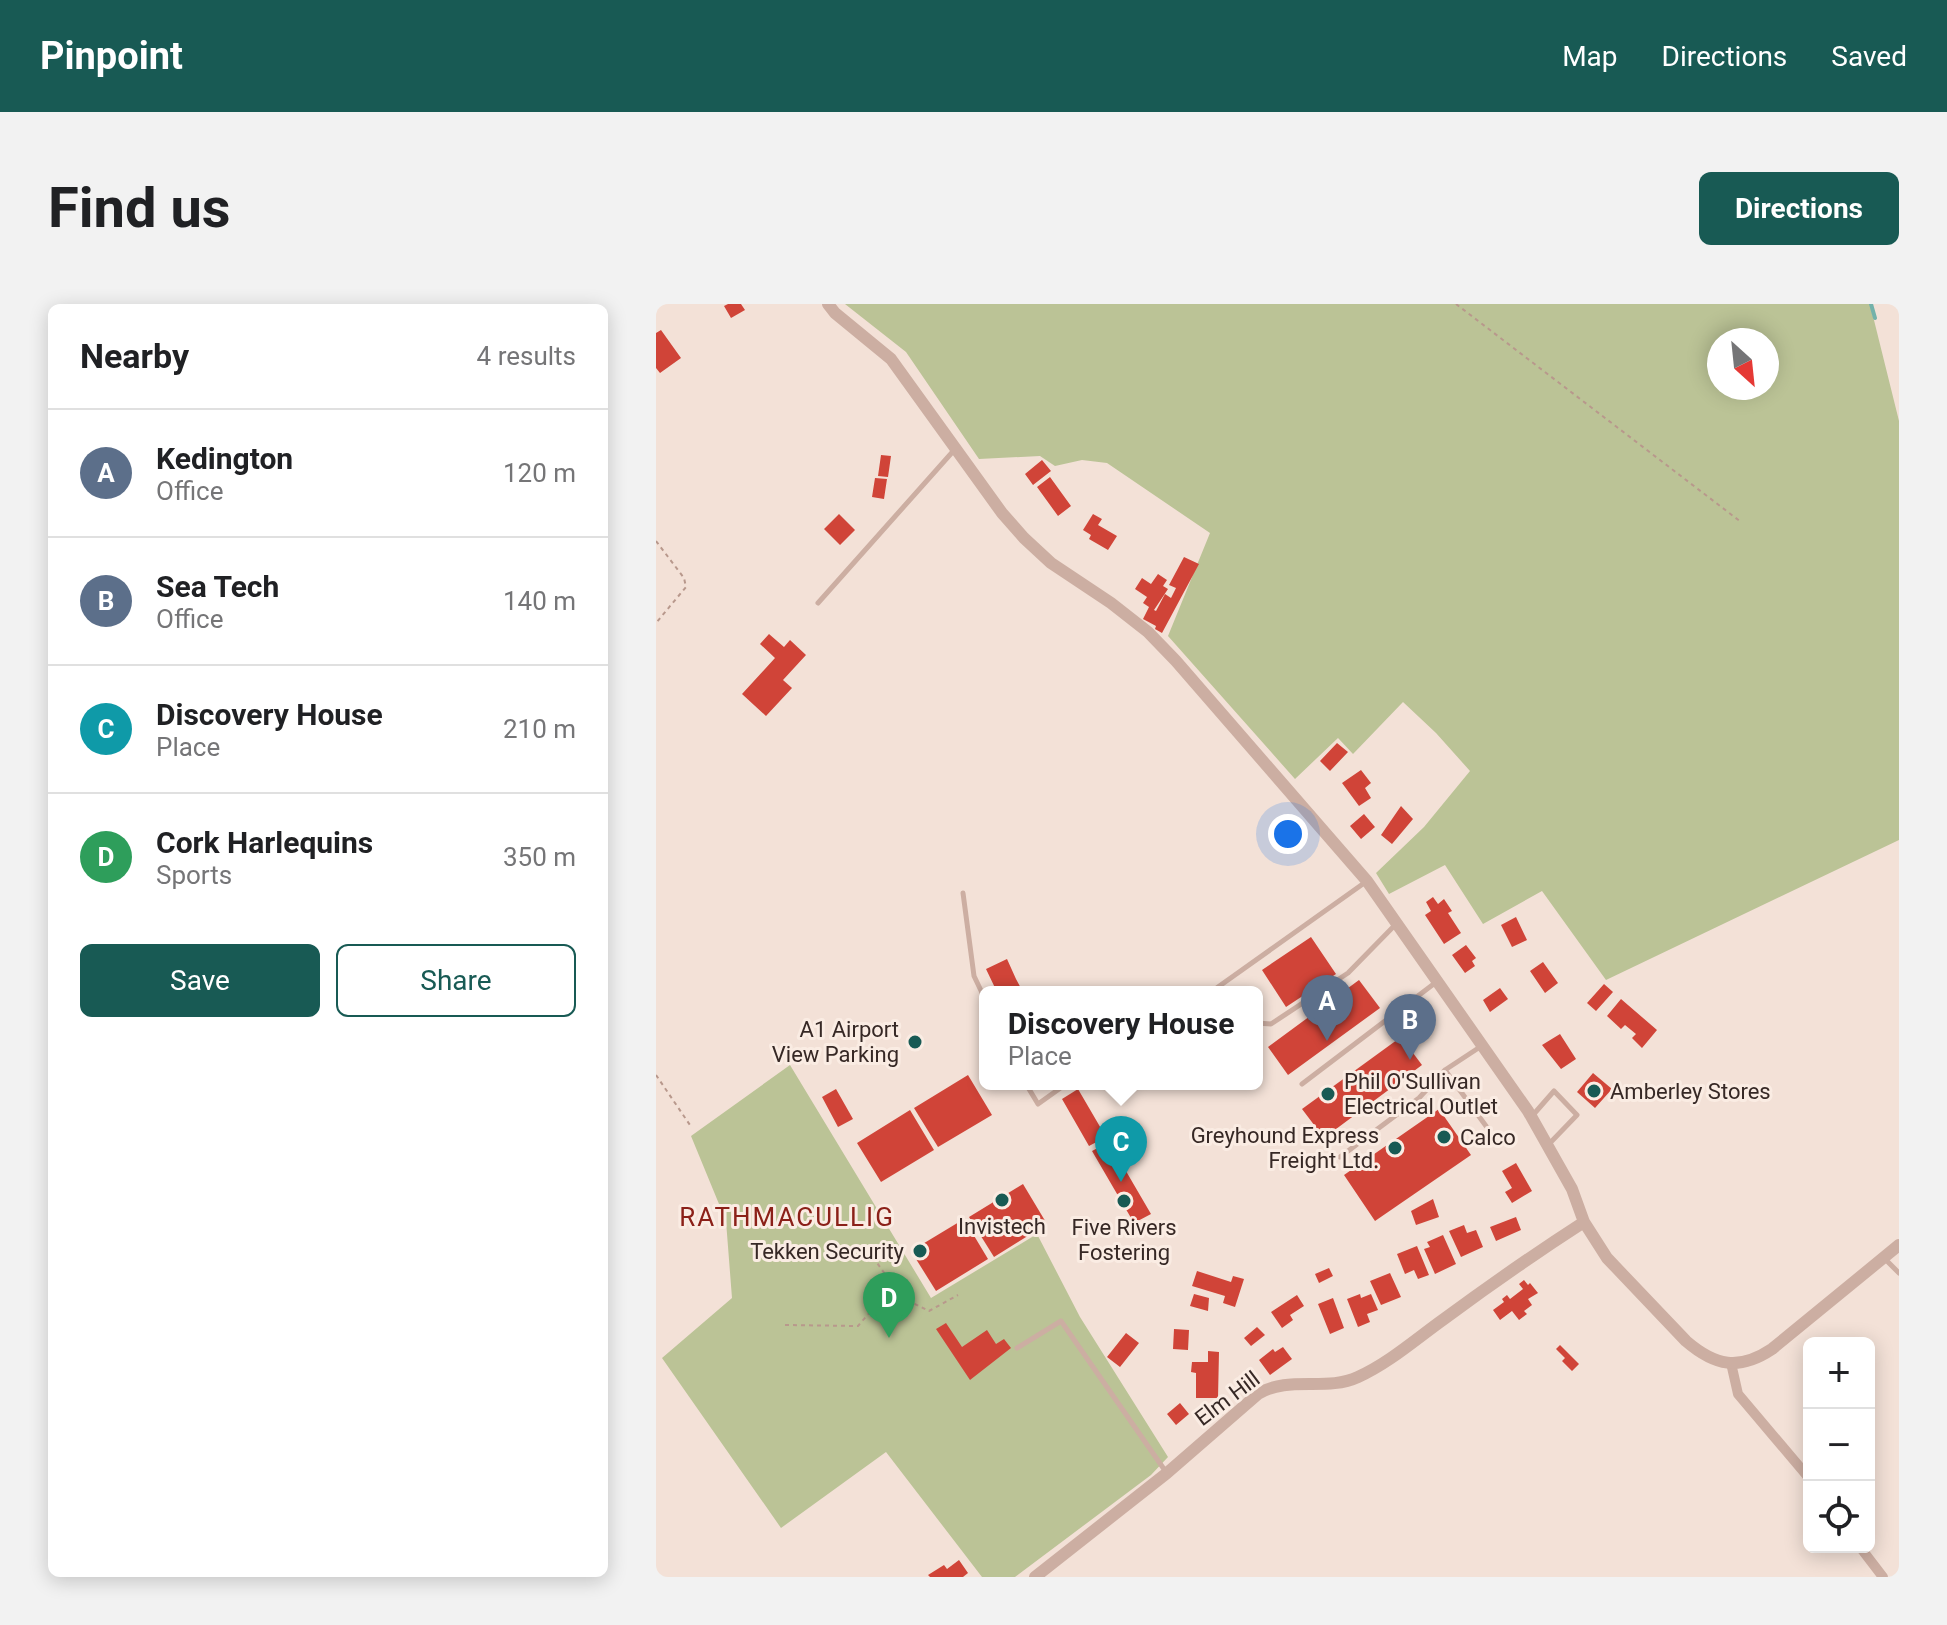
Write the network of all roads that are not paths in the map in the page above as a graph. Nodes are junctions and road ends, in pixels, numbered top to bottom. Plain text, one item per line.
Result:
1 (828, 304) edge
2 (957, 447) junction
3 (818, 603) dead end
4 (1367, 881) junction
5 (963, 893) dead end
6 (1397, 924) junction
7 (1438, 980) junction
8 (979, 986) edge
9 (1219, 986) edge
10 (1263, 1023) edge
11 (1484, 1044) junction
12 (1445, 1070) junction
13 (1302, 1084) dead end
14 (1030, 1090) edge
15 (1058, 1090) edge
16 (1531, 1116) junction
17 (1486, 1126) dead end
18 (1549, 1145) junction
19 (1340, 1157) dead end
20 (1584, 1222) junction
21 (1899, 1245) edge
22 (1884, 1258) junction
23 (1899, 1273) edge
24 (1017, 1348) dead end
25 (1731, 1363) junction
26 (1803, 1471) edge
27 (1167, 1473) junction
28 (1865, 1553) edge
29 (1035, 1577) edge
30 (1883, 1577) edge

1 - 2 street
2 - 3 lane
2 - 4 street
4 - 6 street
4 - 9 lane
5 - 8 lane
6 - 7 street
6 - 10 lane
7 - 11 street
7 - 13 lane
11 - 12 lane
11 - 16 street
12 - 17 lane
12 - 19 lane
14 - 15 lane
16 - 18 street
16 - 18 lane
18 - 20 street
20 - 25 street
20 - 27 street, Elm Hill
21 - 22 street
22 - 23 lane
22 - 25 street
24 - 27 lane
25 - 26 street
27 - 29 street, Elm Hill
28 - 30 street

